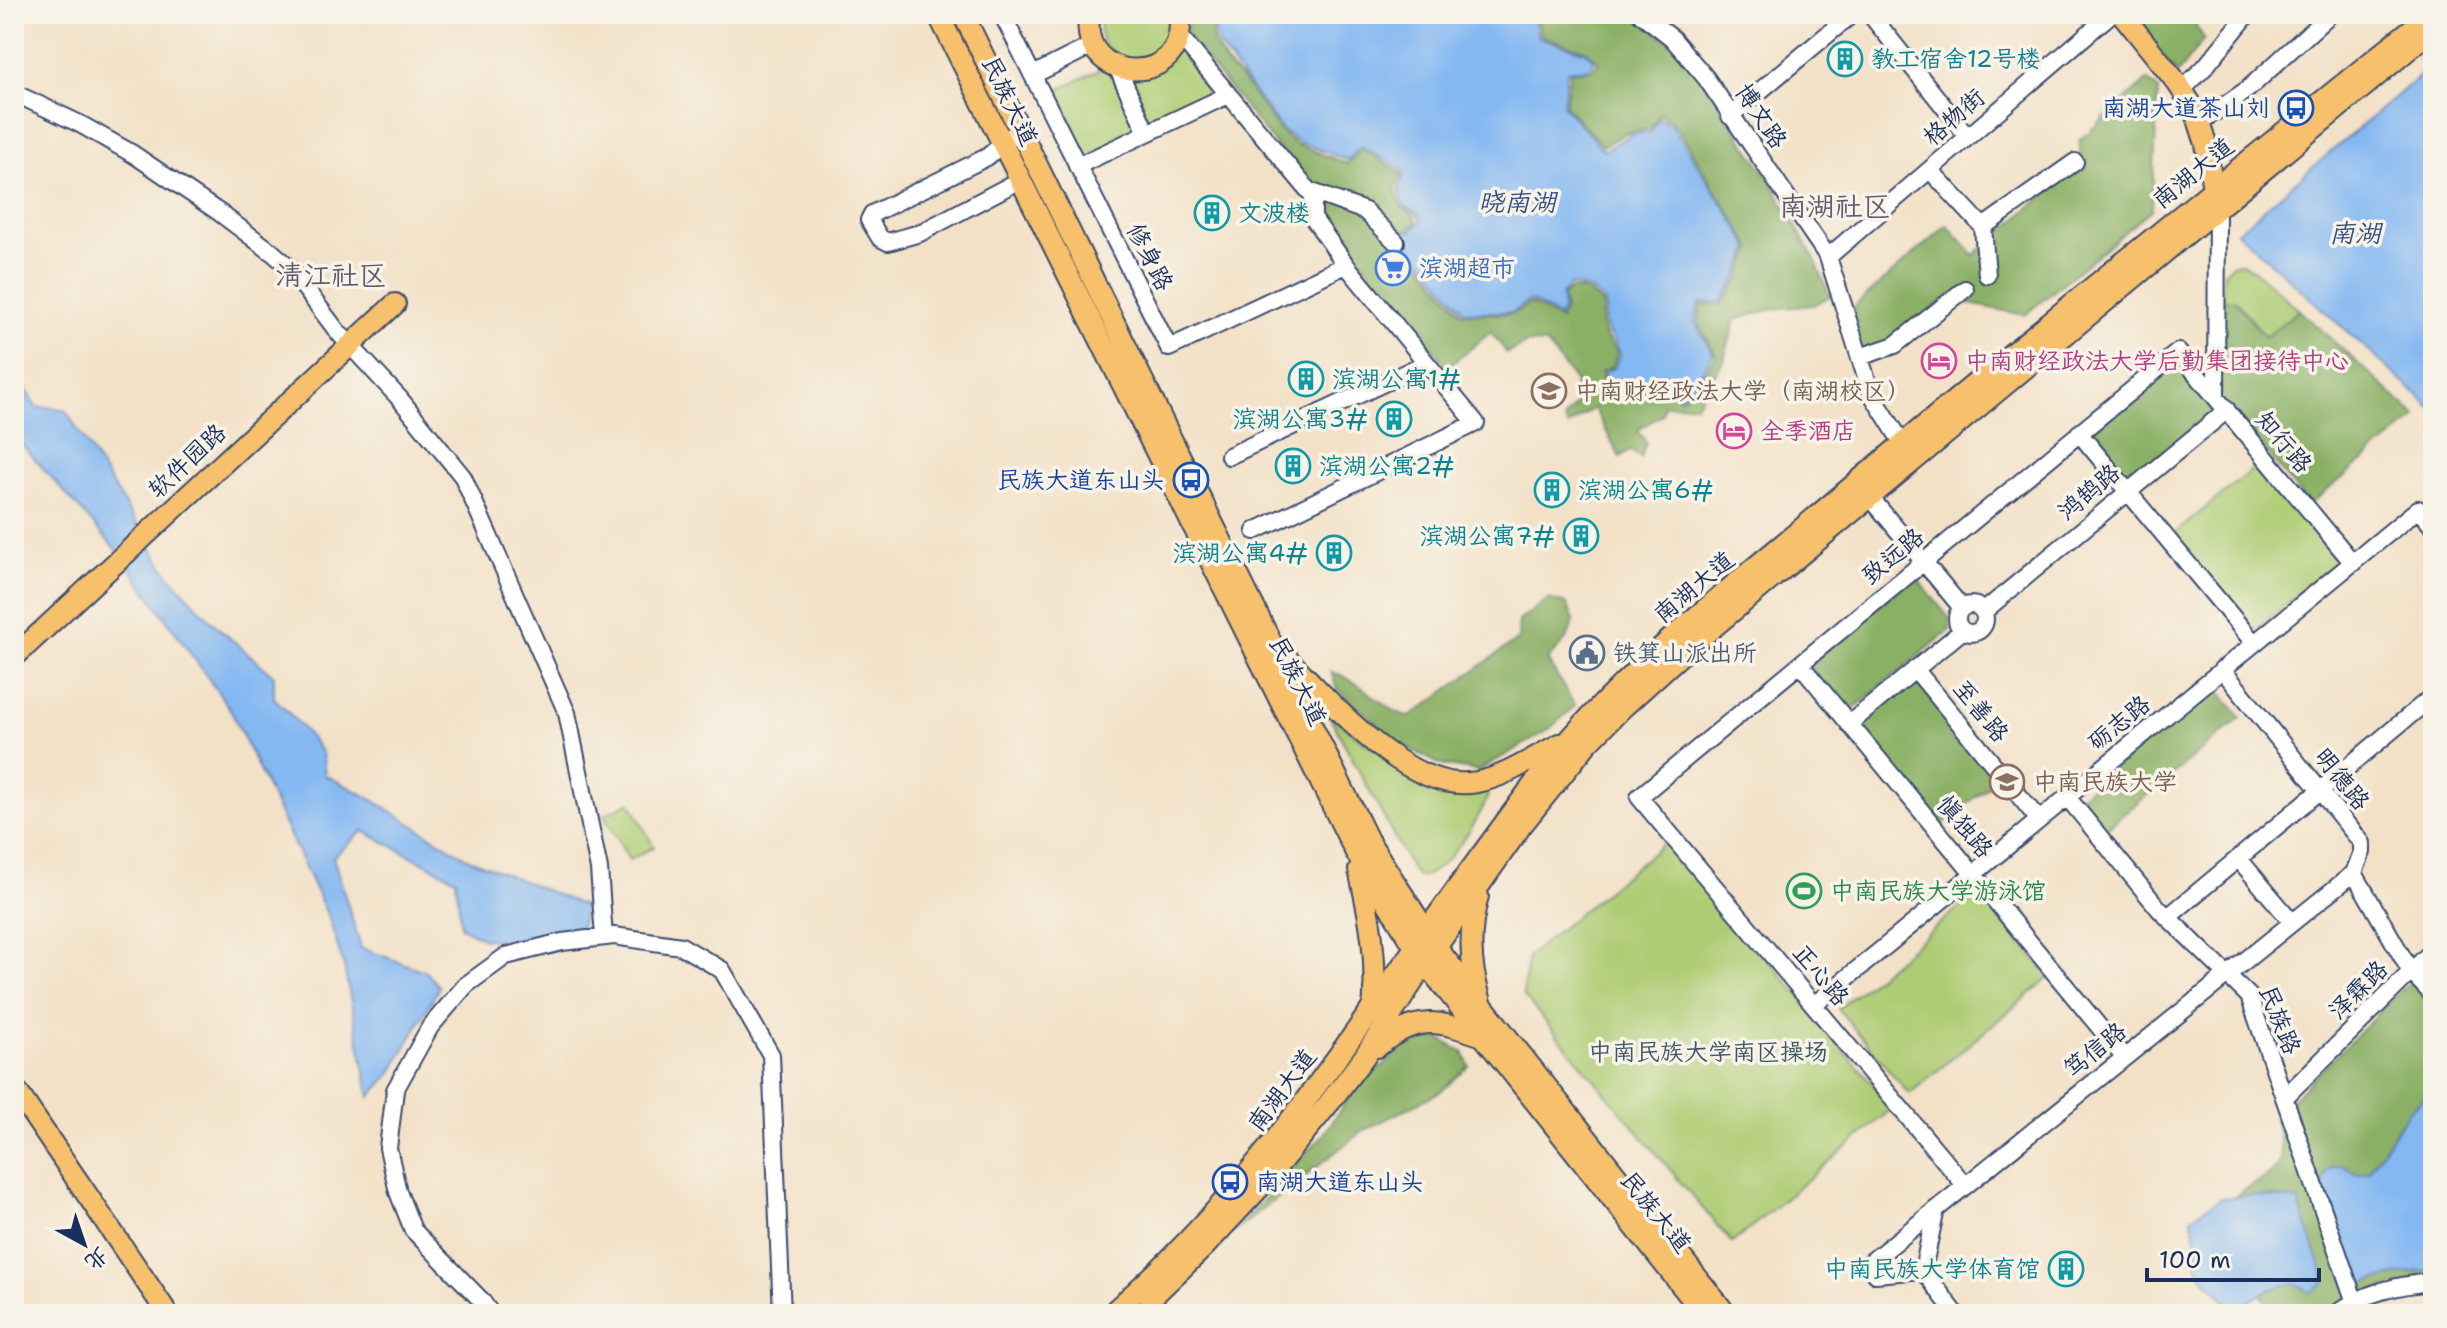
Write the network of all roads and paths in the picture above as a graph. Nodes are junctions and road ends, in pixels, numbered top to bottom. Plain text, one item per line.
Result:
1 (938, 14) edge
2 (963, 14) edge
3 (1002, 14) edge
4 (1090, 14) edge
5 (1179, 14) edge
6 (1641, 14) edge
7 (1852, 14) edge
8 (1870, 14) edge
9 (2111, 14) edge
10 (2122, 14) edge
11 (2238, 14) edge
12 (2248, 14) edge
13 (2330, 14) edge
14 (2430, 14) edge
15 (2433, 29) edge
16 (1179, 35) junction
17 (1093, 45) junction
18 (1117, 67) junction
19 (1033, 75) junction
20 (2180, 87) junction
21 (14, 93) edge
22 (1228, 95) junction
23 (1730, 116) junction
24 (2199, 123) junction
25 (1020, 129) junction
26 (1147, 133) junction
27 (1968, 137) junction
28 (1001, 142) junction
29 (2075, 162) dead end
30 (1077, 166) junction
31 (1930, 170) junction
32 (1020, 180) junction
33 (1315, 193) dead end
34 (2217, 200) junction
35 (1983, 227) junction
36 (1396, 242) dead end
37 (1828, 257) junction
38 (1346, 265) junction
39 (1987, 275) dead end
40 (1965, 289) dead end
41 (395, 304) dead end
42 (350, 343) junction
43 (2178, 352) joint
44 (1860, 357) junction
45 (1426, 363) junction
46 (2221, 404) junction
47 (2079, 433) junction
48 (1903, 444) junction
49 (1229, 456) dead end
50 (2128, 492) junction
51 (1870, 497) junction
52 (2433, 527) edge
53 (1255, 531) dead end
54 (1924, 562) junction
55 (2353, 563) junction
56 (1962, 608) junction
57 (1983, 612) junction
58 (1962, 631) junction
59 (2254, 643) junction
60 (1274, 646) junction
61 (14, 657) edge
62 (1800, 664) junction
63 (1915, 669) junction
64 (2222, 669) junction
65 (2433, 696) edge
66 (1849, 724) junction
67 (1567, 741) junction
68 (2320, 790) junction
69 (1639, 797) joint
70 (2067, 797) junction
71 (2039, 820) junction
72 (1355, 851) junction
73 (2238, 858) junction
74 (2354, 873) junction
75 (1973, 874) junction
76 (1481, 884) junction
77 (2168, 917) junction
78 (2292, 922) junction
79 (604, 937) junction
80 (1425, 947) junction
81 (2433, 950) edge
82 (2411, 972) junction
83 (2228, 973) junction
84 (2433, 995) edge
85 (1814, 1005) junction
86 (1483, 1008) junction
87 (1373, 1009) junction
88 (1483, 1036) junction
89 (1364, 1057) junction
90 (2124, 1057) junction
91 (14, 1087) edge
92 (2284, 1098) junction
93 (1965, 1185) junction
94 (1936, 1209) junction
95 (1923, 1270) junction
96 (2433, 1282) edge
97 (2356, 1309) edge
98 (168, 1314) edge
99 (491, 1314) edge
100 (782, 1314) edge
101 (1111, 1314) edge
102 (1132, 1314) edge
103 (1704, 1314) edge
104 (1726, 1314) edge
105 (1956, 1314) edge
106 (2336, 1314) edge

1 - 28 main road, 民族大道
2 - 25 main road, 民族大道
3 - 19 street, 修身路
4 - 17 main road
5 - 16 main road
6 - 23 street, 博文路
7 - 23 street
8 - 27 street
9 - 27 street, 格物街
10 - 20 main road
11 - 20 street
12 - 20 street
13 - 24 street
14 - 34 main road, 南湖大道
15 - 34 main road, 南湖大道
16 - 18 main road
16 - 22 street
17 - 18 main road
17 - 19 street
18 - 26 street
19 - 30 street, 修身路
20 - 24 main road
21 - 42 street
22 - 26 street
22 - 38 street
23 - 37 street, 博文路
24 - 34 main road
25 - 28 street
25 - 60 main road, 民族大道
26 - 30 street
27 - 31 street, 格物街
28 - 32 main road, 民族大道
28 - 32 street
29 - 35 street
30 - 38 street, 修身路
31 - 35 street
31 - 37 street, 格物街
32 - 72 main road, 民族大道
33 - 36 street
34 - 46 street
34 - 48 main road, 南湖大道
34 - 51 main road, 南湖大道
35 - 39 street
37 - 44 street, 博文路
38 - 45 street
40 - 44 street
41 - 42 main road, 软件园路
42 - 61 main road, 软件园路
42 - 79 street
43 - 46 street, 知行路
43 - 47 street, 致远路
44 - 48 street, 博文路
45 - 49 street
45 - 53 street
46 - 50 street, 鸿鹄路
46 - 55 street, 知行路
47 - 50 street
47 - 54 street, 致远路
48 - 67 main road, 南湖大道
50 - 57 street, 鸿鹄路
50 - 59 street
51 - 54 street
51 - 76 main road, 南湖大道
52 - 55 street, 砺志路
54 - 56 street
54 - 62 street, 致远路
55 - 59 street, 砺志路
56 - 57 street
56 - 58 street
57 - 58 street
58 - 63 street
59 - 64 street, 砺志路
60 - 67 main road
60 - 80 main road, 民族大道
62 - 66 street, 慎独路
62 - 69 street, 致远路
63 - 66 street
63 - 71 street, 至善路
64 - 68 street, 明德路
64 - 70 street, 砺志路
65 - 68 street
66 - 75 street, 慎独路
67 - 80 main road, 南湖大道
68 - 73 street
68 - 74 street, 明德路
69 - 85 street, 正心路
70 - 71 street, 砺志路
70 - 77 street, 民族路
71 - 75 street, 砺志路
72 - 80 main road, 民族大道
72 - 87 main road
73 - 77 street
73 - 78 street
74 - 78 street, 笃信路
74 - 82 street
75 - 85 street, 砺志路
75 - 90 street, 慎独路
76 - 80 main road, 南湖大道
76 - 86 main road
77 - 83 street, 民族路
78 - 83 street, 笃信路
79 - 99 street
79 - 100 street
80 - 86 main road, 民族大道
80 - 87 main road, 南湖大道
80 - 88 main road, 民族大道
80 - 89 main road, 南湖大道
81 - 82 street, 泽霖路
82 - 84 street
82 - 92 street, 泽霖路
83 - 90 street, 笃信路
83 - 92 street, 民族路
85 - 93 street, 正心路
86 - 104 main road, 民族大道
87 - 101 main road, 南湖大道
88 - 89 main road
88 - 103 main road, 民族大道
89 - 102 main road, 南湖大道
90 - 93 street, 笃信路
91 - 98 main road
92 - 97 street, 民族路
93 - 94 street, 笃信路
94 - 95 street
94 - 95 street, 笃信路
95 - 105 street
96 - 97 street
97 - 106 street

